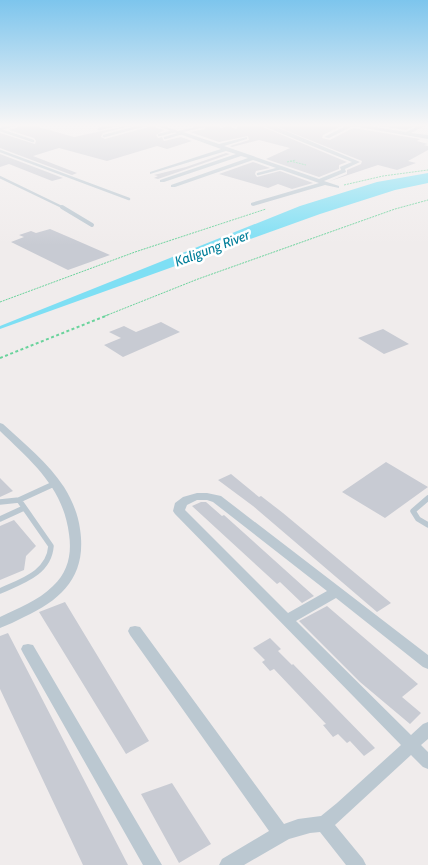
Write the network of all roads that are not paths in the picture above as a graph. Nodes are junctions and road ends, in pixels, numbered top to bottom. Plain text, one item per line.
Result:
1 (36, 164) edge
2 (179, 164) edge
3 (211, 164) edge
4 (236, 164) edge
5 (271, 164) edge
6 (351, 164) edge
7 (281, 168) junction
8 (152, 173) dead end
9 (258, 174) dead end
10 (0, 177) edge
11 (162, 181) dead end
12 (321, 182) junction
13 (173, 186) dead end
14 (336, 187) road end
15 (129, 199) dead end
16 (253, 204) dead end
17 (92, 225) dead end
18 (0, 426) edge
19 (57, 483) junction
20 (428, 498) edge
21 (19, 500) junction
22 (0, 502) edge
23 (24, 508) junction
24 (0, 519) edge
25 (428, 524) edge
26 (0, 591) edge
27 (336, 592) junction
28 (286, 620) junction
29 (0, 622) edge
30 (135, 631) dead end
31 (28, 650) dead end
32 (428, 663) edge
33 (428, 729) edge
34 (410, 745) junction
35 (428, 762) edge
36 (324, 824) junction
37 (281, 833) junction
38 (153, 865) edge
39 (228, 865) edge
40 (357, 865) edge

1 - 15 lane
2 - 8 street
3 - 11 street
4 - 13 street
5 - 7 street
6 - 12 street
7 - 9 lane
7 - 12 street
10 - 17 lane
12 - 14 street
12 - 16 street
18 - 19 street
19 - 21 lane
19 - 29 street
20 - 25 lane
21 - 22 lane
21 - 23 lane
23 - 24 lane
23 - 26 lane
27 - 28 street
27 - 28 street
27 - 32 street
28 - 34 street
30 - 37 street
31 - 38 street
33 - 34 street
34 - 35 street
34 - 36 street
36 - 37 street
36 - 40 street
37 - 39 street

